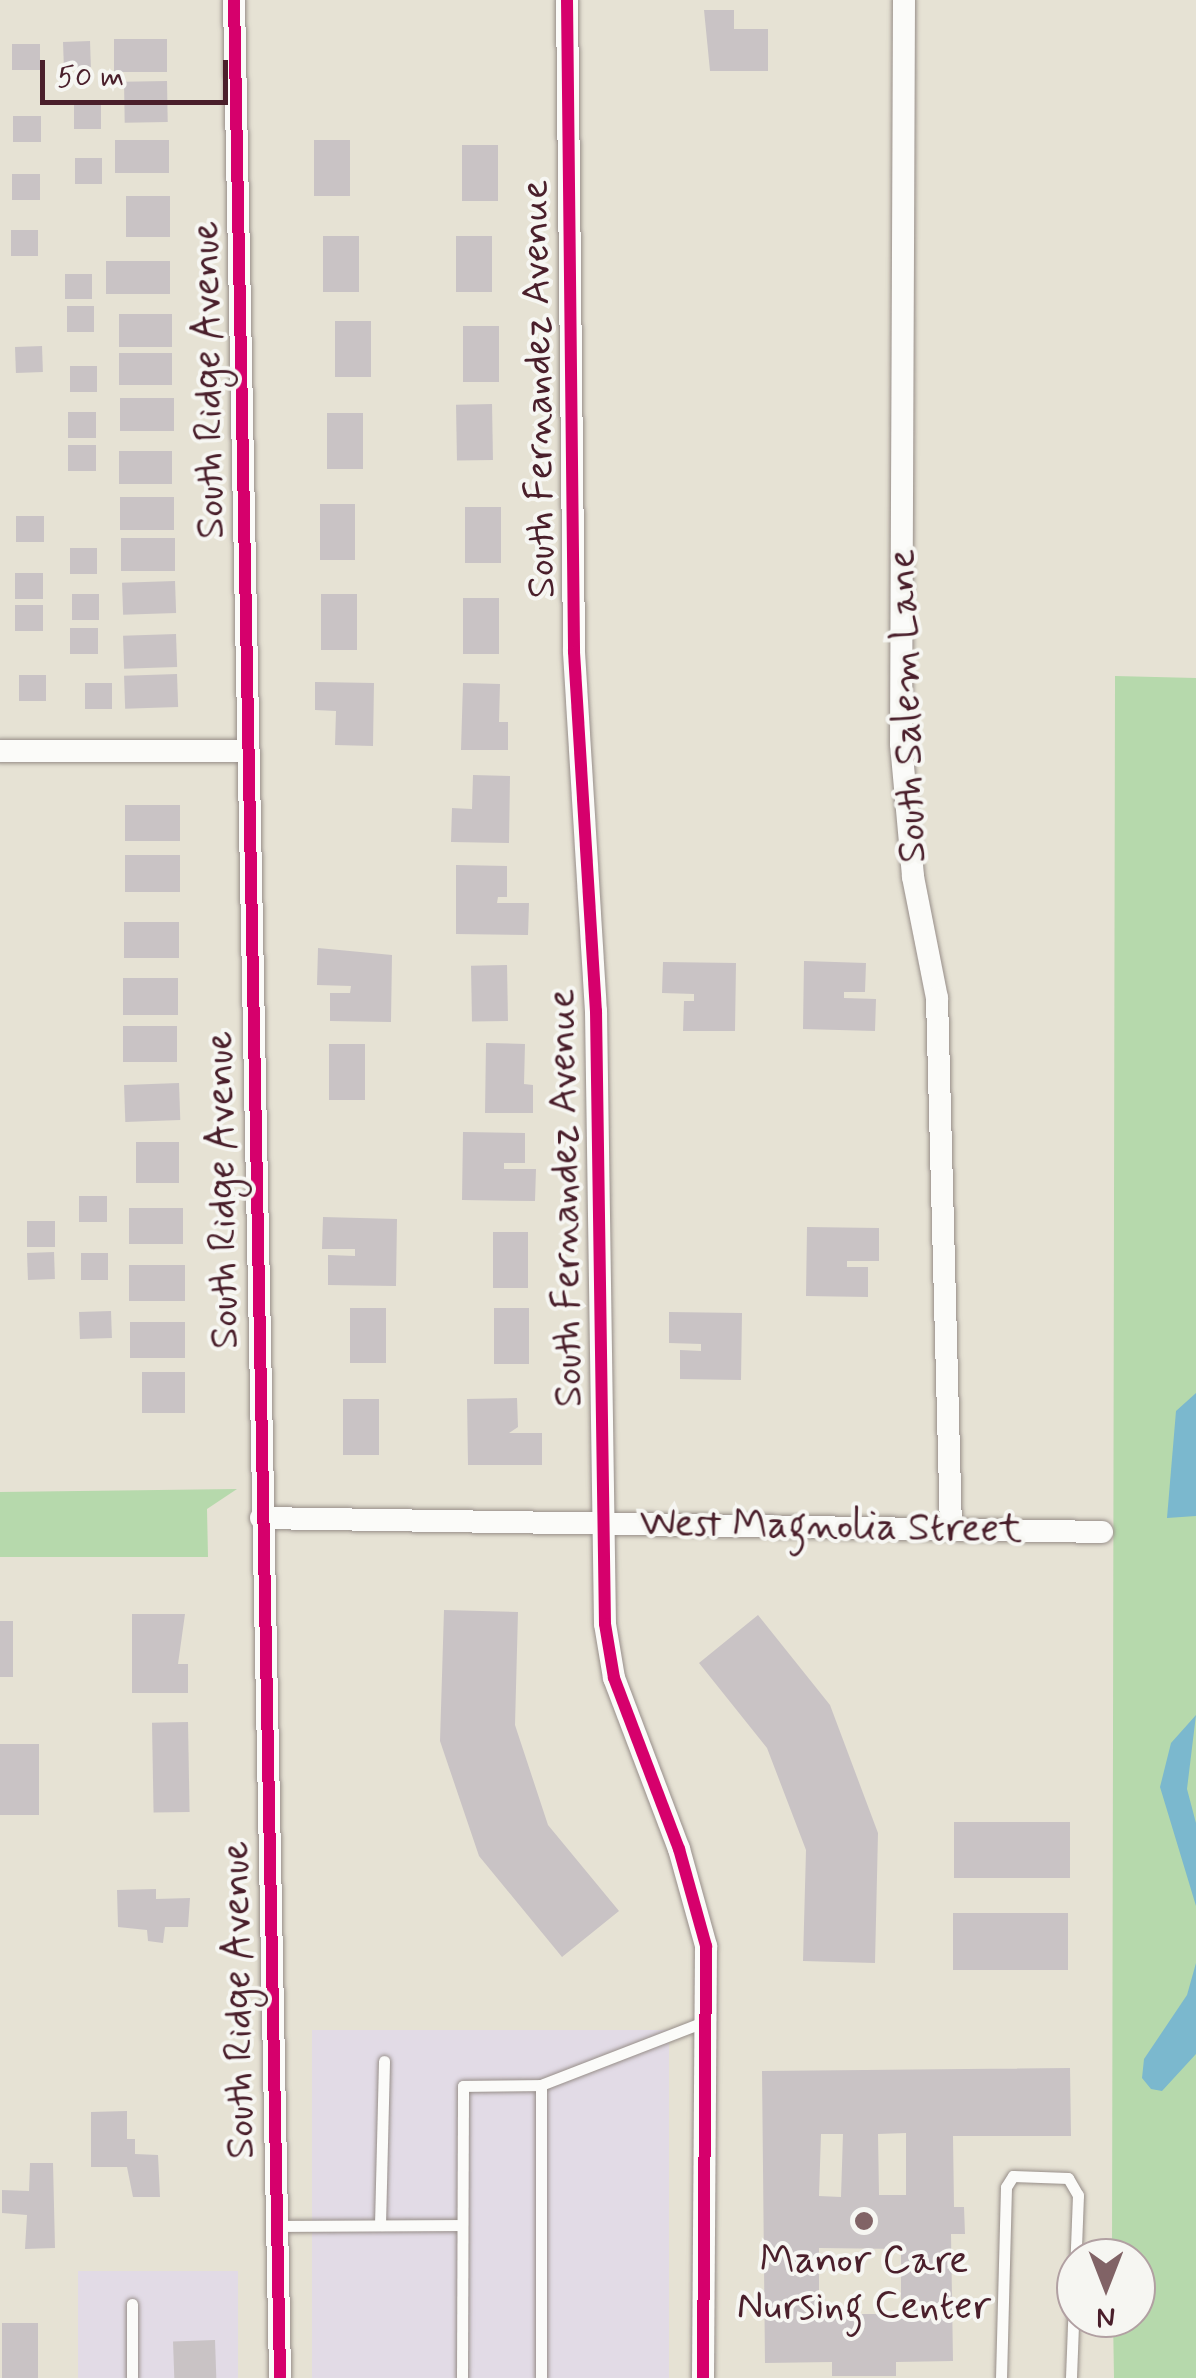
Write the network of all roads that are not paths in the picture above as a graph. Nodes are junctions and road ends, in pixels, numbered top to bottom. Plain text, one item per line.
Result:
1 (234, 0) edge
2 (567, 0) edge
3 (904, 0) edge
4 (0, 751) edge
5 (248, 751) junction
6 (262, 1518) junction
7 (604, 1524) junction
8 (951, 1529) junction
9 (1102, 1532) dead end
10 (701, 2023) junction
11 (384, 2061) dead end
12 (541, 2085) junction
13 (462, 2224) junction
14 (277, 2226) junction
15 (380, 2226) junction
16 (132, 2304) dead end
17 (132, 2378) edge
18 (280, 2378) edge
19 (462, 2378) edge
20 (542, 2378) edge
21 (703, 2378) edge
22 (1001, 2378) edge
23 (1071, 2378) edge

1 - 5 street, South Ridge Avenue
2 - 7 street, South Fernandez Avenue
3 - 8 street, South Salem Lane
4 - 5 street
5 - 6 street, South Ridge Avenue
6 - 7 street, West Magnolia Street
6 - 14 street, South Ridge Avenue
7 - 8 street, West Magnolia Street
7 - 10 street, South Fernandez Avenue
8 - 9 street, West Magnolia Street
10 - 12 lane
10 - 21 street, South Fernandez Avenue
11 - 15 lane
12 - 13 lane
12 - 20 lane
13 - 15 lane
13 - 19 lane
14 - 15 lane
14 - 18 street, South Ridge Avenue
16 - 17 lane
22 - 23 lane

